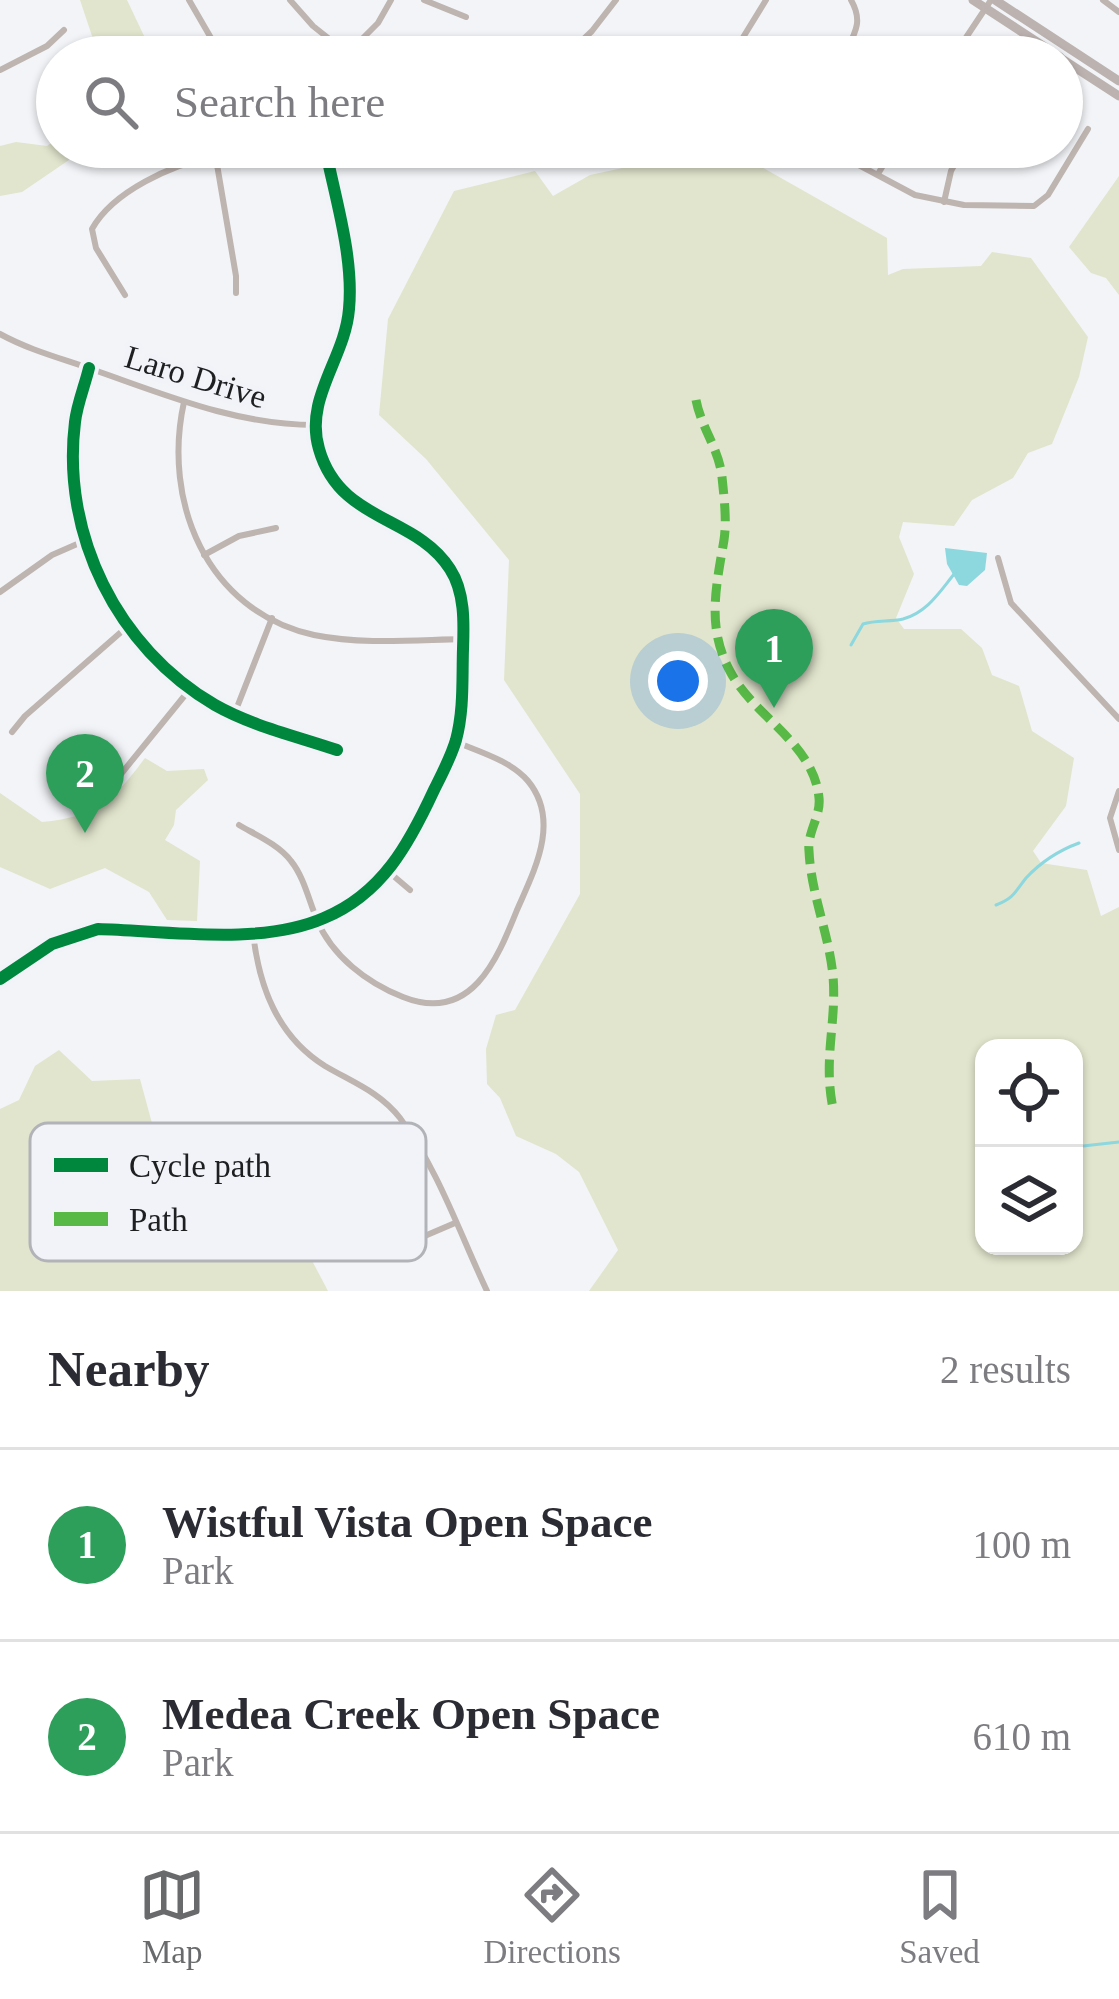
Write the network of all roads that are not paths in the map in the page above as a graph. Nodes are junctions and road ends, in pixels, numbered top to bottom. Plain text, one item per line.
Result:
1 (189, 0) edge
2 (290, 0) edge
3 (391, 0) edge
4 (424, 0) edge
5 (616, 0) edge
6 (766, 0) edge
7 (850, 0) edge
8 (973, 0) edge
9 (1102, 0) edge
10 (991, 3) edge
11 (1119, 12) edge
12 (466, 16) dead end
13 (64, 30) dead end
14 (58, 36) edge
15 (210, 36) edge
16 (324, 36) edge
17 (365, 36) edge
18 (587, 36) edge
19 (744, 36) edge
20 (853, 36) edge
21 (968, 36) edge
22 (1033, 36) edge
23 (1045, 36) edge
24 (36, 52) edge
25 (1083, 59) edge
26 (0, 70) edge
27 (1083, 72) edge
28 (1119, 81) edge
29 (1119, 96) edge
30 (1088, 130) dead end
31 (1083, 138) edge
32 (177, 168) edge
33 (216, 168) edge
34 (329, 168) edge
35 (859, 168) edge
36 (882, 168) edge
37 (953, 168) edge
38 (1063, 168) edge
39 (878, 175) junction
40 (944, 202) junction
41 (236, 293) dead end
42 (125, 295) dead end
43 (0, 334) edge
44 (89, 368) junction
45 (184, 402) junction
46 (315, 425) junction
47 (275, 528) dead end
48 (84, 541) junction
49 (204, 555) junction
50 (998, 558) dead end
51 (0, 592) edge
52 (272, 619) junction
53 (128, 626) junction
54 (464, 638) junction
55 (190, 688) junction
56 (1116, 708) edge
57 (234, 715) junction
58 (1119, 719) edge
59 (12, 732) dead end
60 (455, 742) junction
61 (337, 750) dead end
62 (121, 774) dead end
63 (1119, 791) edge
64 (238, 825) dead end
65 (1119, 850) edge
66 (389, 872) junction
67 (410, 890) dead end
68 (317, 921) junction
69 (253, 934) junction
70 (0, 979) edge
71 (403, 1123) edge
72 (426, 1162) edge
73 (455, 1222) junction
74 (426, 1235) edge
75 (487, 1291) edge

1 - 15 street
2 - 16 street
3 - 17 street
4 - 12 street
5 - 18 street
6 - 19 street
7 - 20 street
8 - 10 main road
9 - 11 street
10 - 21 street
10 - 22 main road
10 - 23 main road
13 - 14 street
24 - 26 street
25 - 28 main road
27 - 29 main road
30 - 31 street
32 - 42 street
33 - 41 street
34 - 46 street
35 - 39 street
36 - 39 street
37 - 40 street
38 - 40 street
39 - 40 street
43 - 44 street, Laro Drive
44 - 45 street, Laro Drive
44 - 48 street
45 - 46 street, Laro Drive
45 - 49 street
46 - 54 street
47 - 49 street
48 - 51 street
48 - 53 street
49 - 52 street
50 - 56 street
52 - 54 street
52 - 57 street
53 - 55 street
53 - 59 street
54 - 60 street
55 - 57 street
55 - 62 street
56 - 58 street
57 - 61 street
60 - 66 street
60 - 68 street
63 - 65 street
64 - 68 street
66 - 67 street
66 - 68 street
68 - 69 street
69 - 70 street
69 - 71 street
72 - 73 street
73 - 74 street
73 - 75 street

